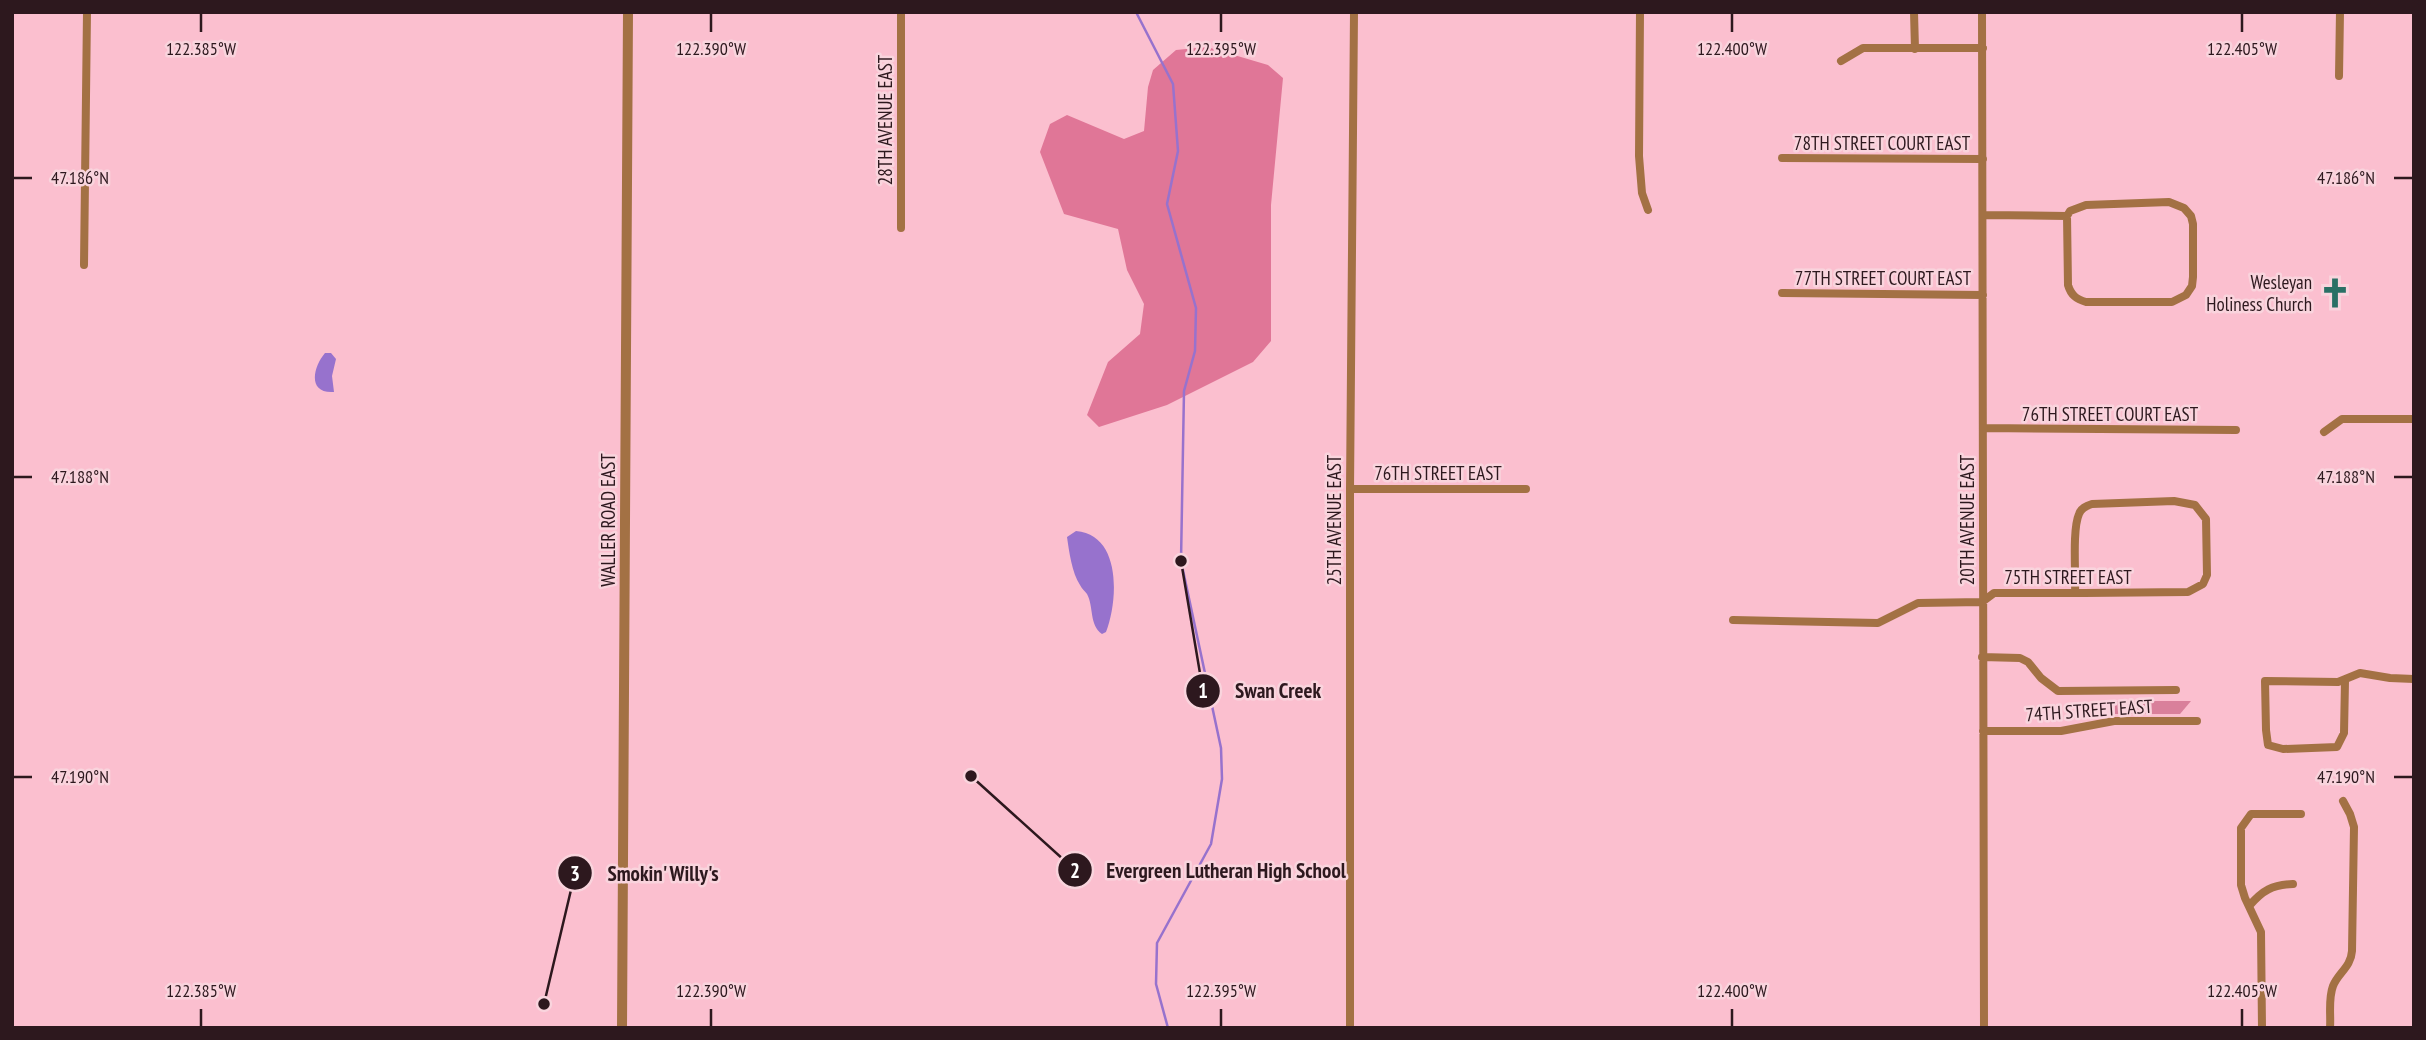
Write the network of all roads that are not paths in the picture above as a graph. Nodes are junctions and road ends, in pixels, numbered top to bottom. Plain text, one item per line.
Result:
1 (87, 12) edge
2 (628, 12) edge
3 (901, 12) edge
4 (1354, 12) edge
5 (1640, 12) edge
6 (1914, 12) edge
7 (1982, 12) edge
8 (2340, 12) edge
9 (1983, 48) junction
10 (1915, 49) junction
11 (1841, 61) dead end
12 (2339, 76) dead end
13 (1782, 158) dead end
14 (1983, 159) junction
15 (1648, 210) dead end
16 (1984, 215) junction
17 (2067, 216) junction
18 (901, 229) dead end
19 (84, 265) dead end
20 (1782, 293) dead end
21 (1983, 295) junction
22 (2414, 419) edge
23 (1984, 428) junction
24 (2236, 430) dead end
25 (2324, 432) dead end
26 (1350, 489) junction
27 (1526, 489) dead end
28 (2075, 593) junction
29 (1982, 602) junction
30 (1733, 620) dead end
31 (1982, 657) junction
32 (2414, 679) edge
33 (2345, 681) junction
34 (2176, 690) dead end
35 (2197, 721) dead end
36 (1983, 730) junction
37 (2343, 801) dead end
38 (2301, 814) dead end
39 (2293, 884) dead end
40 (2249, 906) junction
41 (622, 1028) edge
42 (1350, 1028) edge
43 (1984, 1028) edge
44 (2262, 1028) edge
45 (2330, 1028) edge

1 - 19 street
2 - 41 street, WALLER ROAD EAST
3 - 18 street, 28TH AVENUE EAST
4 - 26 street, 25TH AVENUE EAST
5 - 15 street
6 - 10 street
7 - 9 street, 20TH AVENUE EAST
8 - 12 street
9 - 10 street
9 - 14 street, 20TH AVENUE EAST
10 - 11 street
13 - 14 street, 78TH STREET COURT EAST
14 - 16 street, 20TH AVENUE EAST
16 - 17 street
16 - 21 street, 20TH AVENUE EAST
17 - 17 street
20 - 21 street, 77TH STREET COURT EAST
21 - 23 street, 20TH AVENUE EAST
22 - 25 street
23 - 24 street, 76TH STREET COURT EAST
23 - 29 street, 20TH AVENUE EAST
26 - 27 street, 76TH STREET EAST
26 - 42 street, 25TH AVENUE EAST
28 - 28 street, 75TH STREET EAST
28 - 29 street, 75TH STREET EAST
29 - 30 street, 75TH STREET EAST
29 - 31 street, 20TH AVENUE EAST
31 - 34 street
31 - 36 street, 20TH AVENUE EAST
32 - 33 street
33 - 33 street
35 - 36 street, 74TH STREET EAST
36 - 43 street, 20TH AVENUE EAST
37 - 45 street
38 - 40 street
39 - 40 street
40 - 44 street

